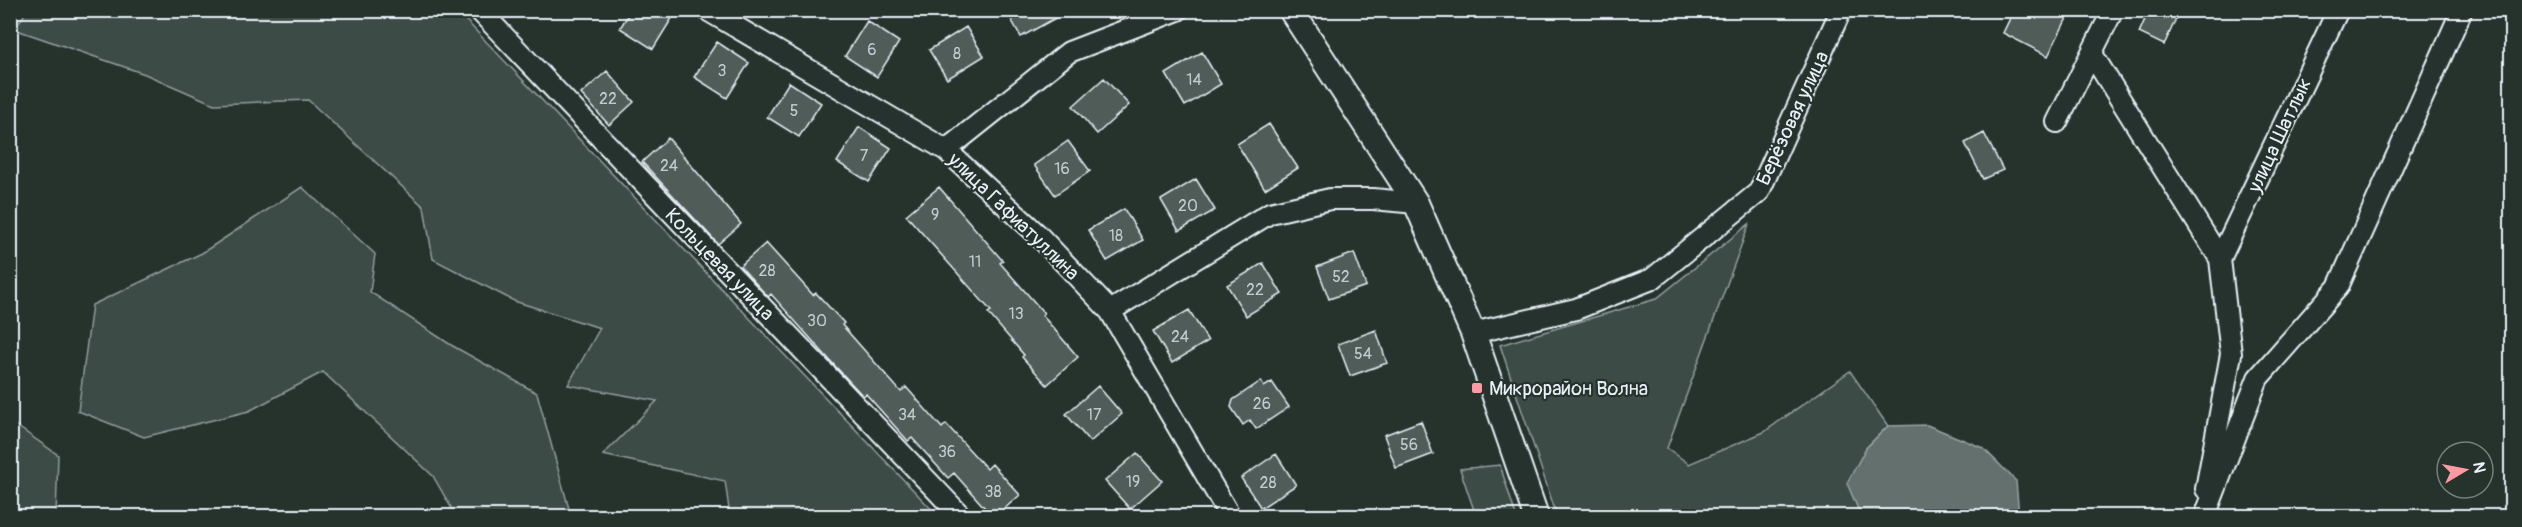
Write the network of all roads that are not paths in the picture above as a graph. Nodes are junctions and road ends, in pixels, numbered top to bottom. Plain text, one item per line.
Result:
1 (479, 10) edge
2 (707, 10) edge
3 (1178, 10) edge
4 (1291, 10) edge
5 (1841, 10) edge
6 (2113, 10) edge
7 (2338, 10) edge
8 (2462, 10) edge
9 (2092, 54) junction
10 (2057, 122) dead end
11 (946, 150) junction
12 (1416, 203) junction
13 (2220, 259) junction
14 (1110, 311) junction
15 (1473, 333) junction
16 (961, 516) edge
17 (1230, 516) edge
18 (1536, 516) edge
19 (2203, 516) edge

1 - 16 street, Кольцевая улица
2 - 11 street, улица Гафиатуллина
3 - 11 street
4 - 12 street
5 - 15 street, Берёзовая улица
6 - 9 street
7 - 13 street, улица Шатлык
8 - 19 street
9 - 10 street
9 - 13 street
11 - 14 street, улица Гафиатуллина
12 - 14 street
12 - 15 street
13 - 19 street
14 - 17 street, улица Гафиатуллина
15 - 18 street

